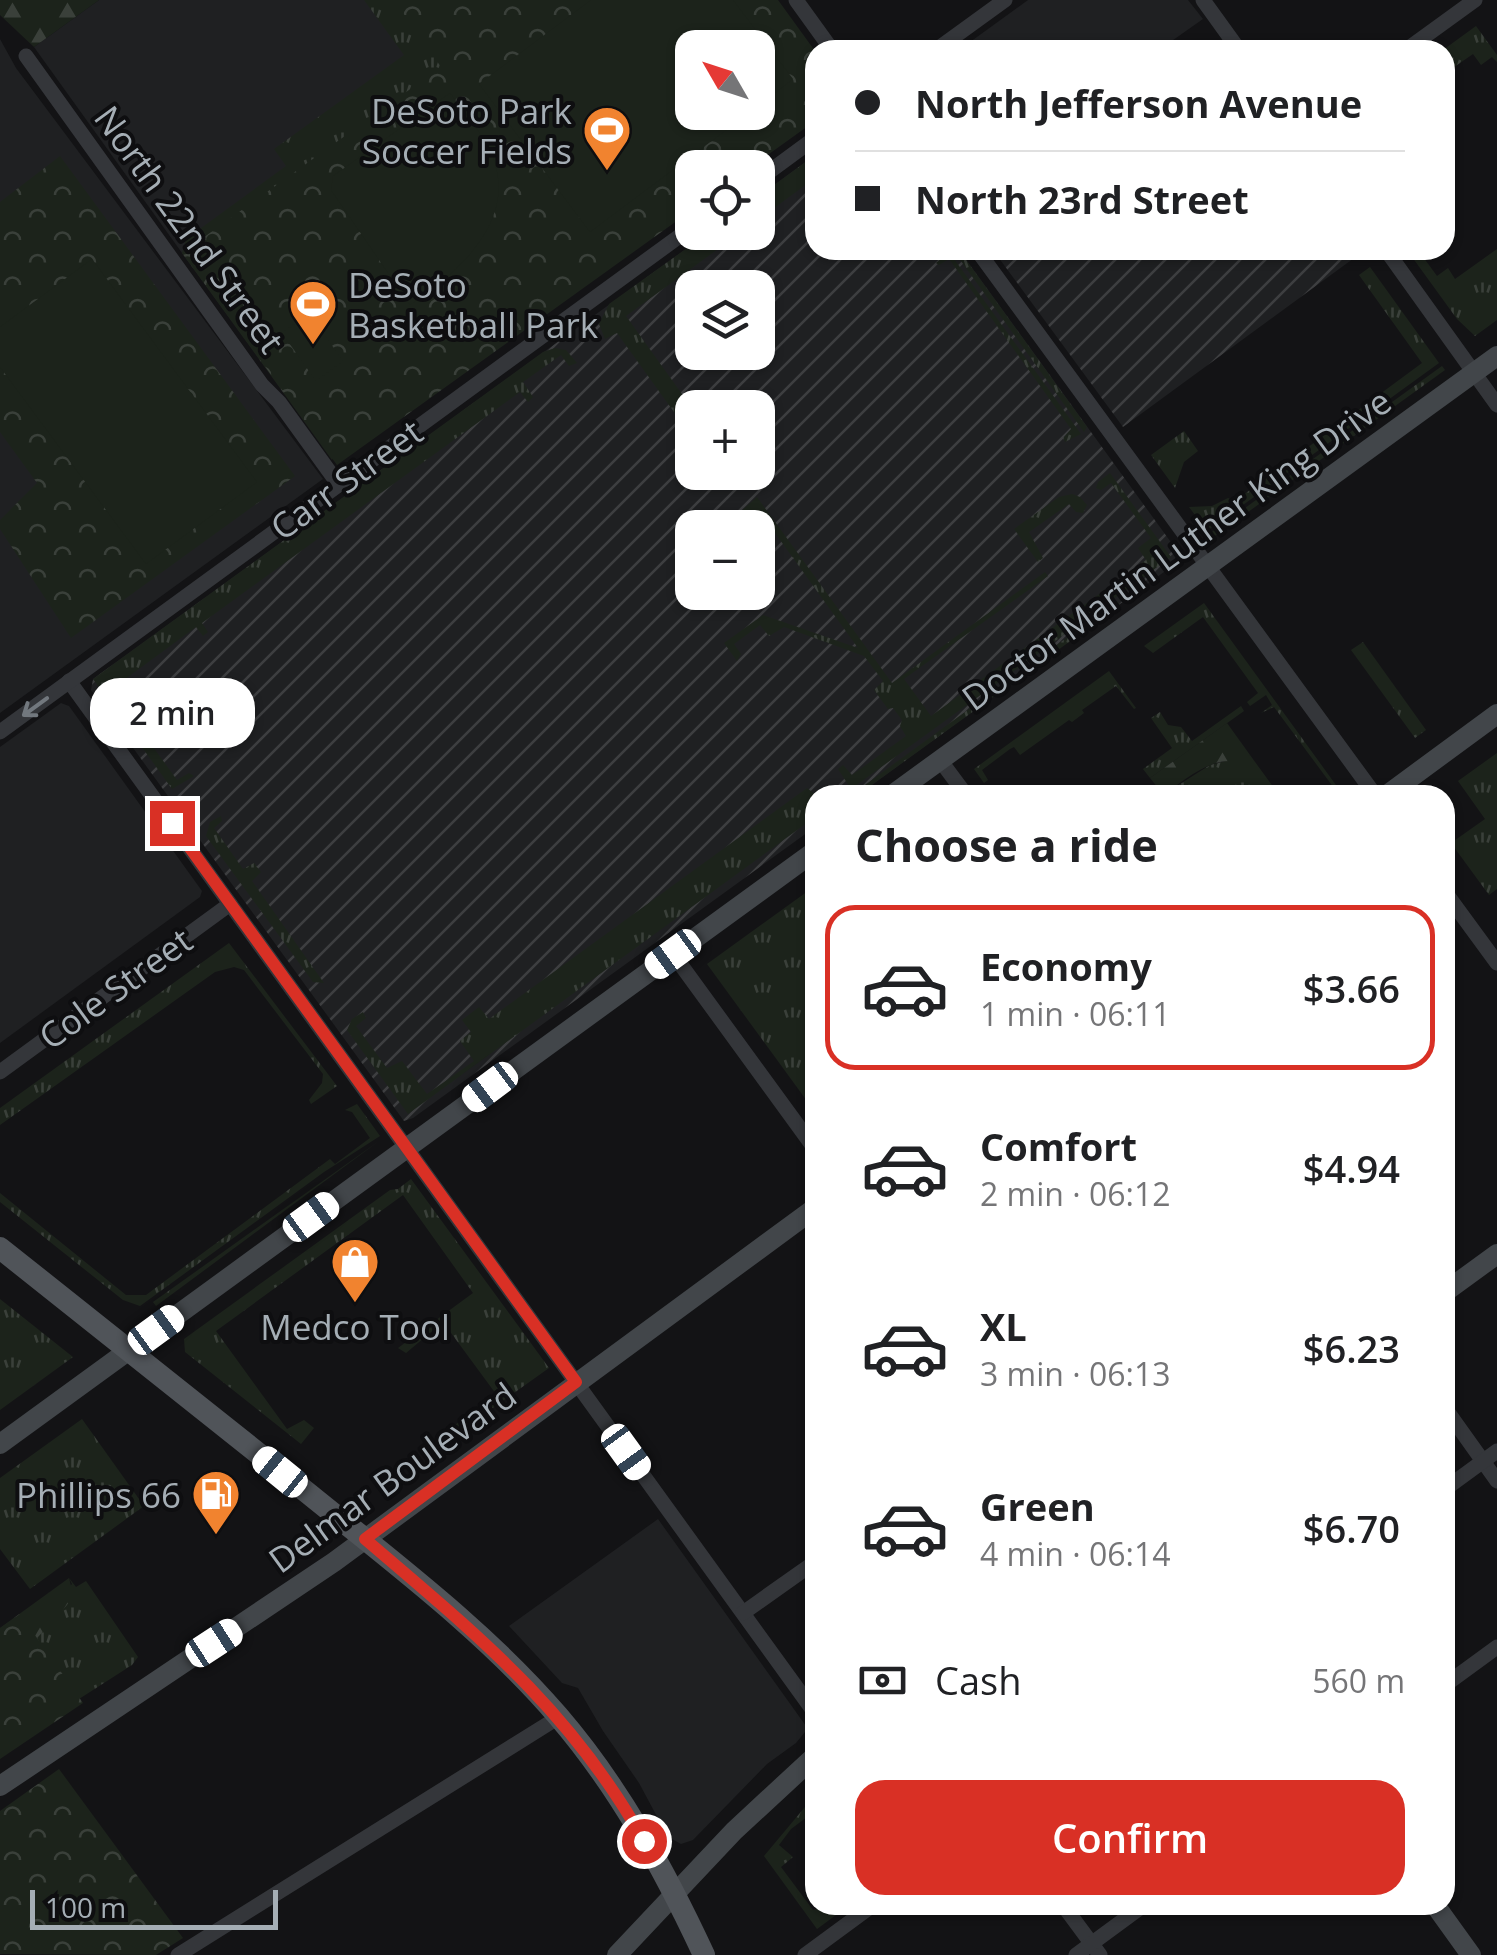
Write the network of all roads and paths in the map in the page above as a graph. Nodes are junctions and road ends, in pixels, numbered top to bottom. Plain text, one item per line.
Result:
1 (796, 0) edge
2 (1005, 0) edge
3 (1203, 0) edge
4 (1475, 0) edge
5 (825, 40) edge
6 (950, 40) edge
7 (1233, 40) edge
8 (1420, 40) edge
9 (26, 56) dead end
10 (805, 145) edge
11 (775, 167) edge
12 (675, 239) edge
13 (985, 260) edge
14 (1393, 260) edge
15 (1497, 356) edge
16 (1474, 373) junction
17 (1497, 404) edge
18 (338, 485) junction
19 (1208, 566) junction
20 (69, 681) junction
21 (1497, 714) edge
22 (0, 732) edge
23 (940, 760) junction
24 (906, 785) edge
25 (959, 785) edge
26 (1368, 785) edge
27 (1401, 785) edge
28 (805, 858) edge
29 (230, 904) junction
30 (1455, 906) edge
31 (673, 954) junction
32 (1497, 963) edge
33 (0, 1072) edge
34 (805, 1135) edge
35 (406, 1148) junction
36 (805, 1215) edge
37 (0, 1248) edge
38 (1497, 1254) edge
39 (1455, 1285) edge
40 (128, 1350) junction
41 (576, 1382) junction
42 (1455, 1422) edge
43 (0, 1444) edge
44 (1497, 1451) edge
45 (1483, 1462) junction
46 (1497, 1481) edge
47 (1455, 1482) edge
48 (365, 1539) junction
49 (805, 1569) edge
50 (744, 1613) junction
51 (1497, 1647) edge
52 (1455, 1678) edge
53 (805, 1698) edge
54 (559, 1718) junction
55 (805, 1765) edge
56 (0, 1786) edge
57 (675, 1894) junction
58 (860, 1915) edge
59 (1070, 1915) edge
60 (1133, 1915) edge
61 (1441, 1915) edge
62 (1096, 1950) edge
63 (178, 1955) edge
64 (617, 1955) edge
65 (704, 1955) edge
66 (805, 1955) edge
67 (1076, 1955) edge
68 (1471, 1955) edge

1 - 5 street
2 - 6 street
3 - 7 street
4 - 8 street
9 - 18 street, North 22nd Street
10 - 11 street
12 - 18 street, Carr Street
13 - 19 street
14 - 16 street
15 - 16 main road, Doctor Martin Luther King Drive
16 - 17 street
16 - 19 main road, Doctor Martin Luther King Drive
18 - 20 street, Carr Street
19 - 23 main road, Doctor Martin Luther King Drive
19 - 26 street
20 -> 22 street, Carr Street
20 - 29 street
21 - 27 main road
23 - 24 main road, Doctor Martin Luther King Drive
23 - 25 street
28 - 31 main road
29 - 33 street, Cole Street
29 - 35 street
30 - 32 street
31 - 34 street
31 - 35 main road
35 - 40 main road
35 - 41 street
36 - 41 main road, Delmar Boulevard
37 - 40 main road
38 - 39 main road
40 - 43 main road
40 - 48 main road
41 - 48 main road, Delmar Boulevard
41 - 50 street
42 - 45 street
44 - 45 street
45 - 46 street
45 - 47 street
48 - 54 main road
48 - 56 main road, Delmar Boulevard
49 - 50 street
50 - 53 street
51 - 52 street
54 - 57 main road
54 - 63 street
55 - 57 main road
57 - 64 main road
57 - 65 main road
58 - 66 street
59 - 62 street
60 - 62 street
61 - 68 main road
62 - 67 street

